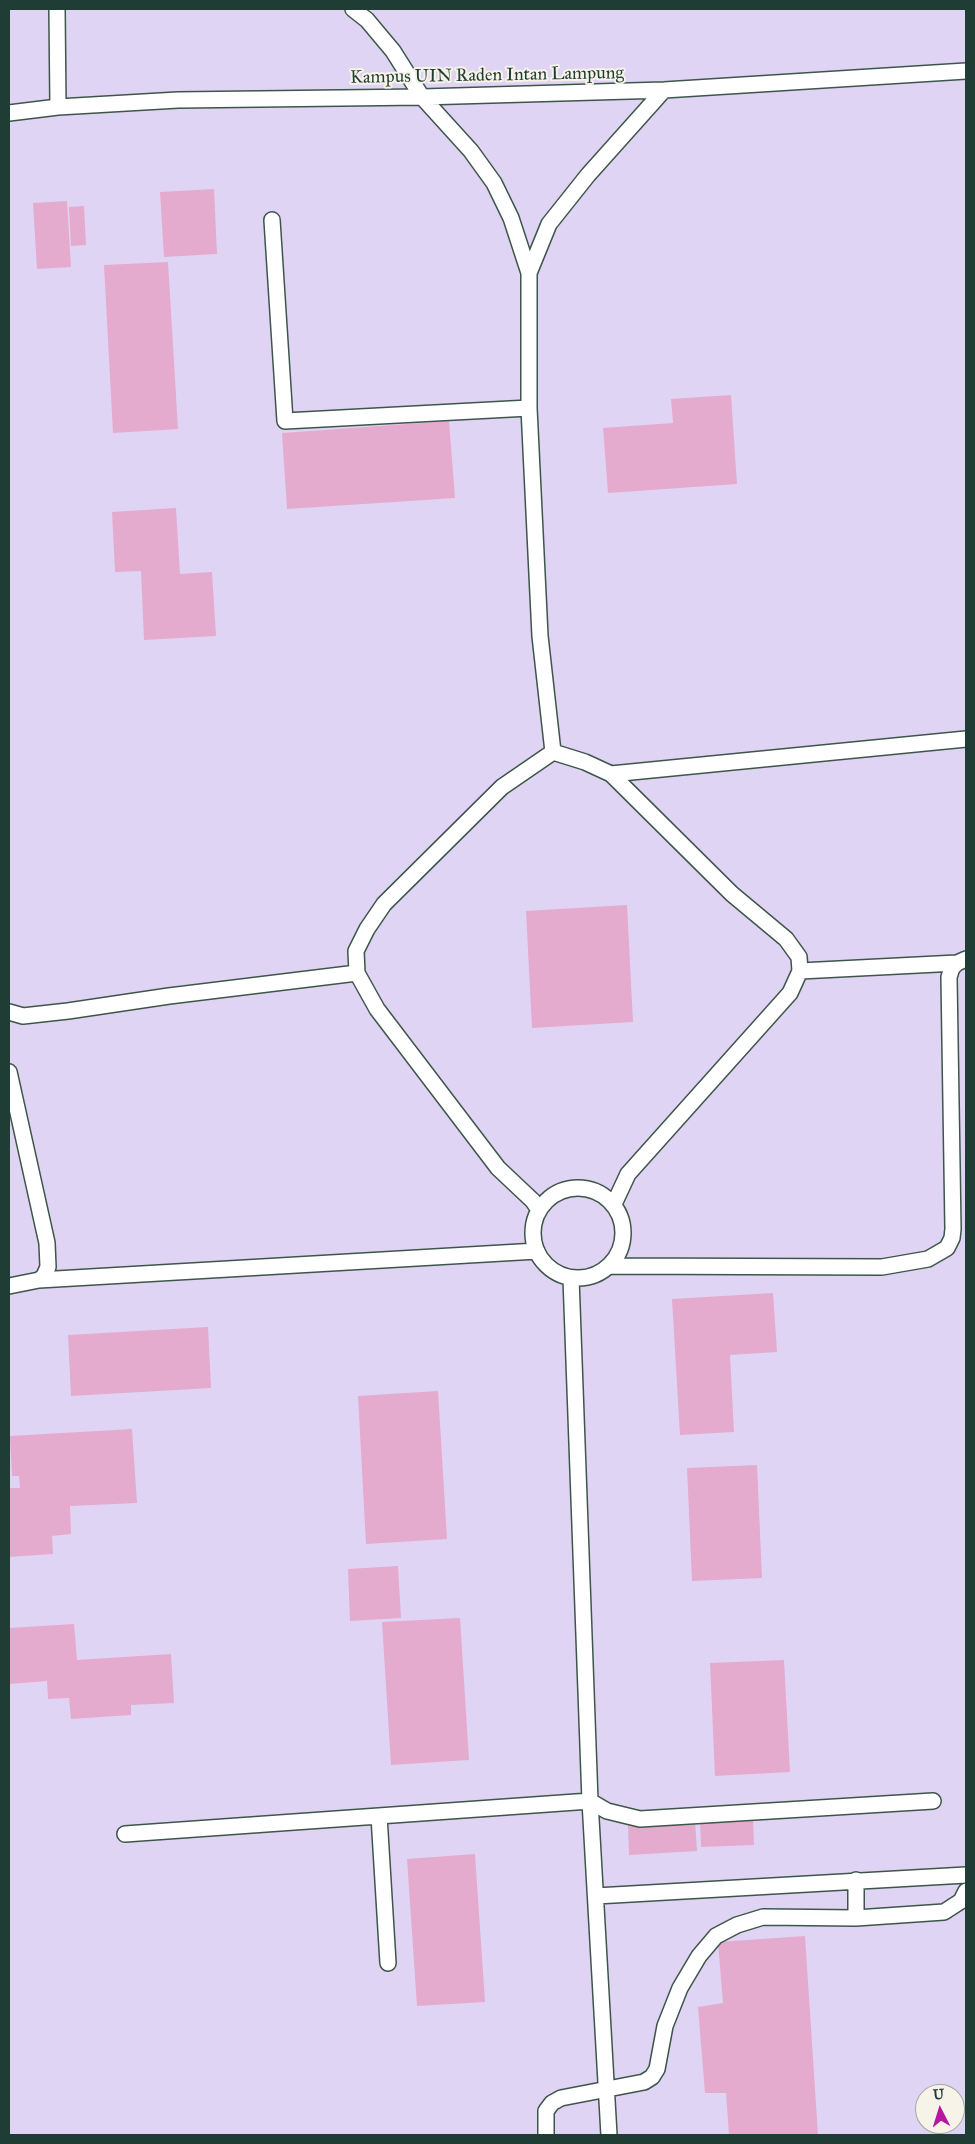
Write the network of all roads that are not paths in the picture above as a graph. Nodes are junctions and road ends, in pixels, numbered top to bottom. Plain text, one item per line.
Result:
1 (57, 9) edge
2 (353, 9) edge
3 (966, 72) edge
4 (664, 90) junction
5 (422, 96) junction
6 (58, 107) junction
7 (9, 113) edge
8 (272, 220) dead end
9 (529, 273) junction
10 (529, 408) junction
11 (966, 739) edge
12 (553, 752) junction
13 (611, 774) junction
14 (962, 961) edge
15 (800, 971) junction
16 (358, 972) junction
17 (9, 1012) edge
18 (9, 1072) edge
19 (614, 1204) junction
20 (539, 1210) junction
21 (537, 1250) junction
22 (610, 1266) junction
23 (570, 1278) junction
24 (39, 1280) junction
25 (9, 1286) edge
26 (590, 1801) junction
27 (933, 1801) dead end
28 (379, 1816) junction
29 (126, 1834) dead end
30 (966, 1875) edge
31 (856, 1880) junction
32 (966, 1891) edge
33 (596, 1896) junction
34 (856, 1918) junction
35 (388, 1962) dead end
36 (608, 2090) junction
37 (546, 2135) edge
38 (609, 2135) edge

1 - 6 lane
2 - 5 lane
3 - 4 lane, Kampus UIN Raden Intan Lampung
4 - 5 lane, Kampus UIN Raden Intan Lampung
4 - 9 lane
5 - 6 lane, Kampus UIN Raden Intan Lampung
5 - 9 lane
6 - 7 lane, Kampus UIN Raden Intan Lampung
8 - 10 lane
9 - 10 lane
10 - 12 lane
11 - 13 lane
12 - 13 lane
12 - 16 lane
13 - 15 lane
14 - 15 lane
14 - 22 lane
15 - 19 lane
16 - 17 lane
16 - 20 lane
18 - 24 lane
19 - 20 lane
19 - 22 lane
20 - 21 lane
21 - 23 lane
21 - 24 lane
22 - 23 lane
23 - 26 lane
24 - 25 lane
26 - 27 lane
26 - 28 lane
26 - 33 lane
28 - 29 lane
28 - 35 lane
30 - 31 lane
31 - 33 lane
31 - 34 lane
32 - 34 lane
33 - 36 lane
34 - 36 lane
36 - 37 lane
36 - 38 lane

